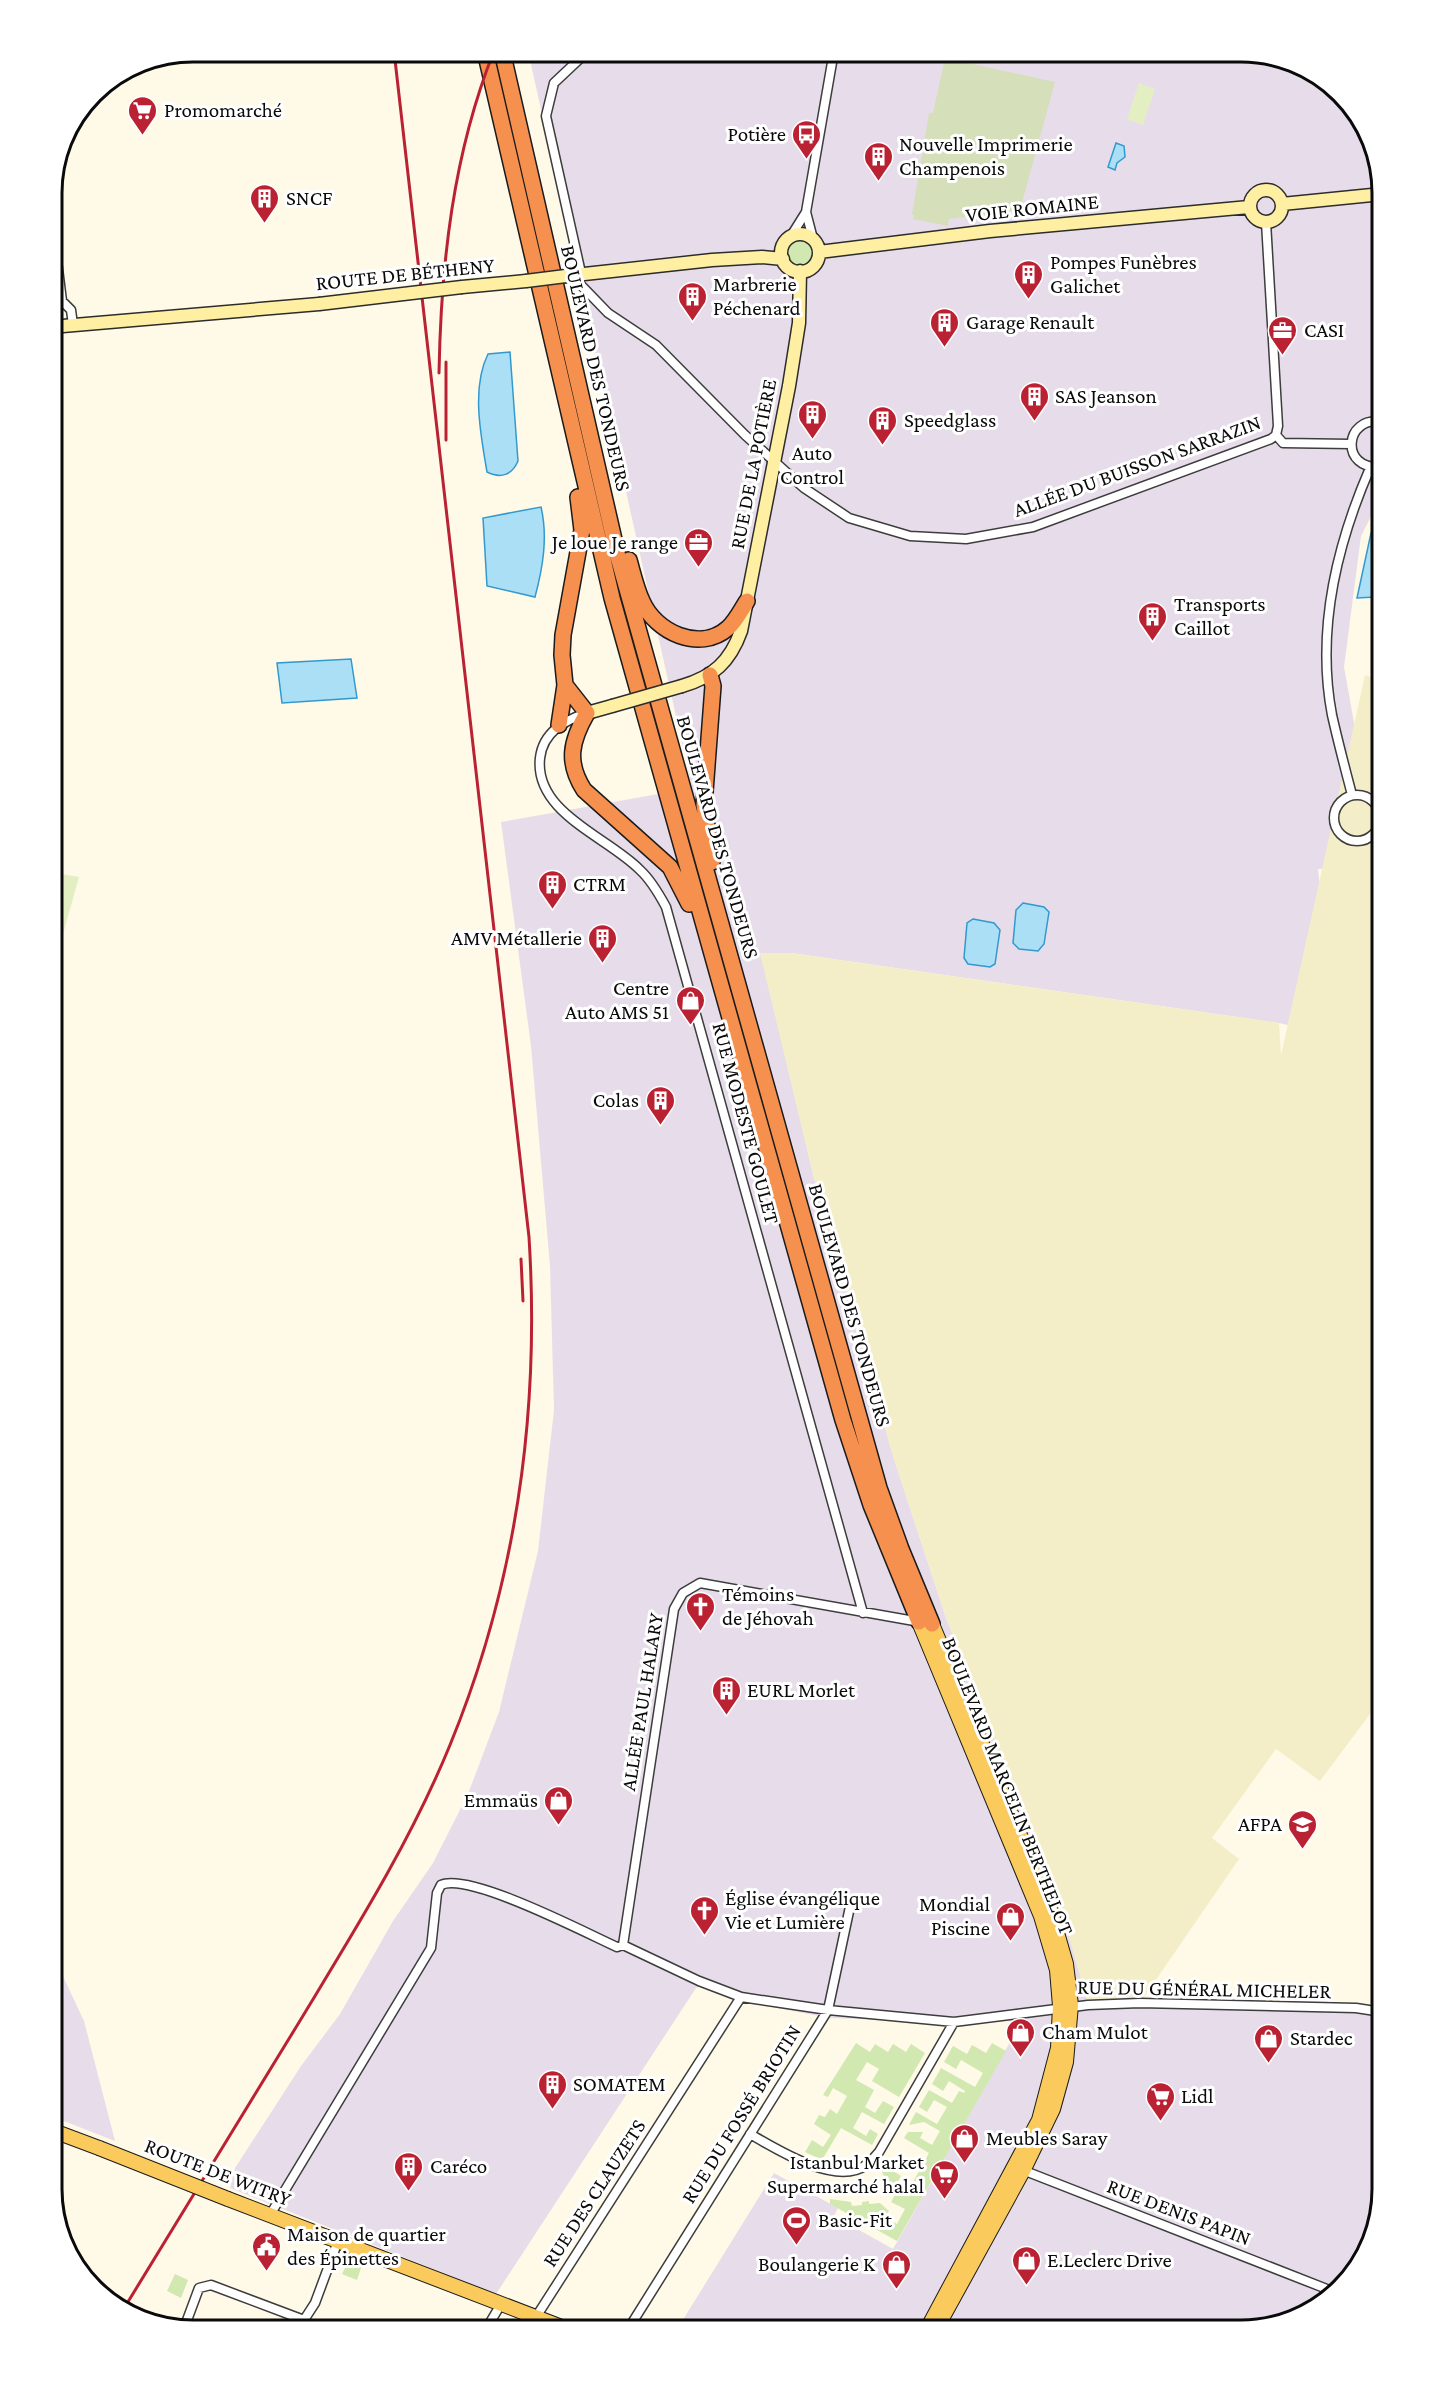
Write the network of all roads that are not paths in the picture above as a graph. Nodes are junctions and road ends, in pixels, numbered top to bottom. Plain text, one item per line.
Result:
1 (488, 62) edge
2 (505, 62) edge
3 (577, 62) edge
4 (832, 62) edge
5 (1372, 195) edge
6 (1282, 204) junction
7 (1249, 207) junction
8 (806, 212) junction
9 (1266, 222) junction
10 (813, 239) junction
11 (787, 241) junction
12 (819, 252) junction
13 (762, 257) junction
14 (783, 259) junction
15 (800, 272) junction
16 (580, 273) junction
17 (566, 276) junction
18 (62, 301) edge
19 (73, 325) junction
20 (62, 326) edge
21 (559, 374) junction
22 (1372, 421) edge
23 (1276, 435) junction
24 (590, 436) junction
25 (1351, 444) junction
26 (773, 458) junction
27 (1370, 468) joint
28 (747, 601) junction
29 (710, 675) junction
30 (565, 685) junction
31 (587, 713) junction
32 (559, 725) junction
33 (1352, 795) junction
34 (1372, 802) edge
35 (1372, 834) edge
36 (741, 994) junction
37 (775, 1180) junction
38 (863, 1613) junction
39 (926, 1623) junction
40 (851, 1902) dead end
41 (622, 1945) junction
42 (741, 1997) junction
43 (1066, 2006) junction
44 (828, 2010) junction
45 (1372, 2010) edge
46 (954, 2022) junction
47 (62, 2134) edge
48 (750, 2134) junction
49 (1019, 2168) junction
50 (270, 2215) junction
51 (338, 2241) junction
52 (1326, 2289) edge
53 (501, 2304) junction
54 (536, 2317) junction
55 (187, 2320) edge
56 (304, 2320) joint
57 (492, 2320) edge
58 (544, 2320) edge
59 (634, 2320) edge
60 (932, 2320) edge
61 (941, 2320) edge

1 - 21 highway, BOULEVARD DES TONDEURS
2 - 24 highway, BOULEVARD DES TONDEURS
3 - 16 street
4 - 8 street
5 - 6 main road
6 - 7 main road
6 - 9 main road
7 - 9 main road
7 - 12 main road, VOIE ROMAINE
8 - 10 street
8 - 11 street
9 - 23 street
10 - 11 main road
10 - 12 main road
11 - 13 main road, ROUTE DE BÉTHENY
11 - 14 main road
12 - 15 main road
13 - 14 main road, ROUTE DE BÉTHENY
13 - 16 main road, ROUTE DE BÉTHENY
14 - 15 main road
15 - 26 main road, RUE DE LA POTIÈRE
16 - 17 main road, ROUTE DE BÉTHENY
17 - 19 main road, ROUTE DE BÉTHENY, bridge
17 - 26 street, ALLÉE DU BUISSON SARRAZIN
18 - 19 street
19 - 20 main road, ROUTE DE BÉTHENY
21 - 30 highway
21 - 37 highway, BOULEVARD DES TONDEURS
22 - 25 street
23 - 25 street
23 - 26 street, ALLÉE DU BUISSON SARRAZIN
24 - 28 highway
24 - 36 highway, BOULEVARD DES TONDEURS
25 - 27 street
26 - 28 main road, RUE DE LA POTIÈRE
27 - 33 street
28 - 29 main road, RUE DE LA POTIÈRE
29 - 31 main road, bridge
29 - 36 highway
30 - 31 highway
30 - 32 highway
31 - 32 street
31 - 37 highway
32 - 38 street, RUE MODESTE GOULET
33 - 34 street
33 - 35 street
36 - 39 highway, BOULEVARD DES TONDEURS
37 - 39 highway, BOULEVARD DES TONDEURS
38 - 39 street, ALLÉE PAUL HALARY
38 - 41 street, ALLÉE PAUL HALARY
39 - 43 main road, BOULEVARD MARCELIN BERTHELOT
40 - 44 street, RUE DU FOSSÉ BRIOTIN
41 - 42 street
41 - 50 street
42 - 44 street, RUE DU GÉNÉRAL MICHELER
42 - 54 street, RUE DES CLAUZETS
43 - 45 street, RUE DU GÉNÉRAL MICHELER
43 - 46 street, RUE DU GÉNÉRAL MICHELER
43 - 49 main road, BOULEVARD MARCELIN BERTHELOT
44 - 46 street, RUE DU GÉNÉRAL MICHELER
44 - 48 street, RUE DU FOSSÉ BRIOTIN
46 - 48 street
47 - 50 main road, ROUTE DE WITRY, bridge
48 - 59 street, RUE DU FOSSÉ BRIOTIN
49 - 52 street, RUE DENIS PAPIN
49 - 60 main road, BOULEVARD MARCELIN BERTHELOT
49 - 61 main road, BOULEVARD MARCELIN BERTHELOT
50 - 51 main road, ROUTE DE WITRY
51 - 53 main road, ROUTE DE WITRY
51 - 56 street
53 - 54 main road, ROUTE DE WITRY
53 - 57 street
54 - 58 main road, ROUTE DE WITRY
55 - 56 street

